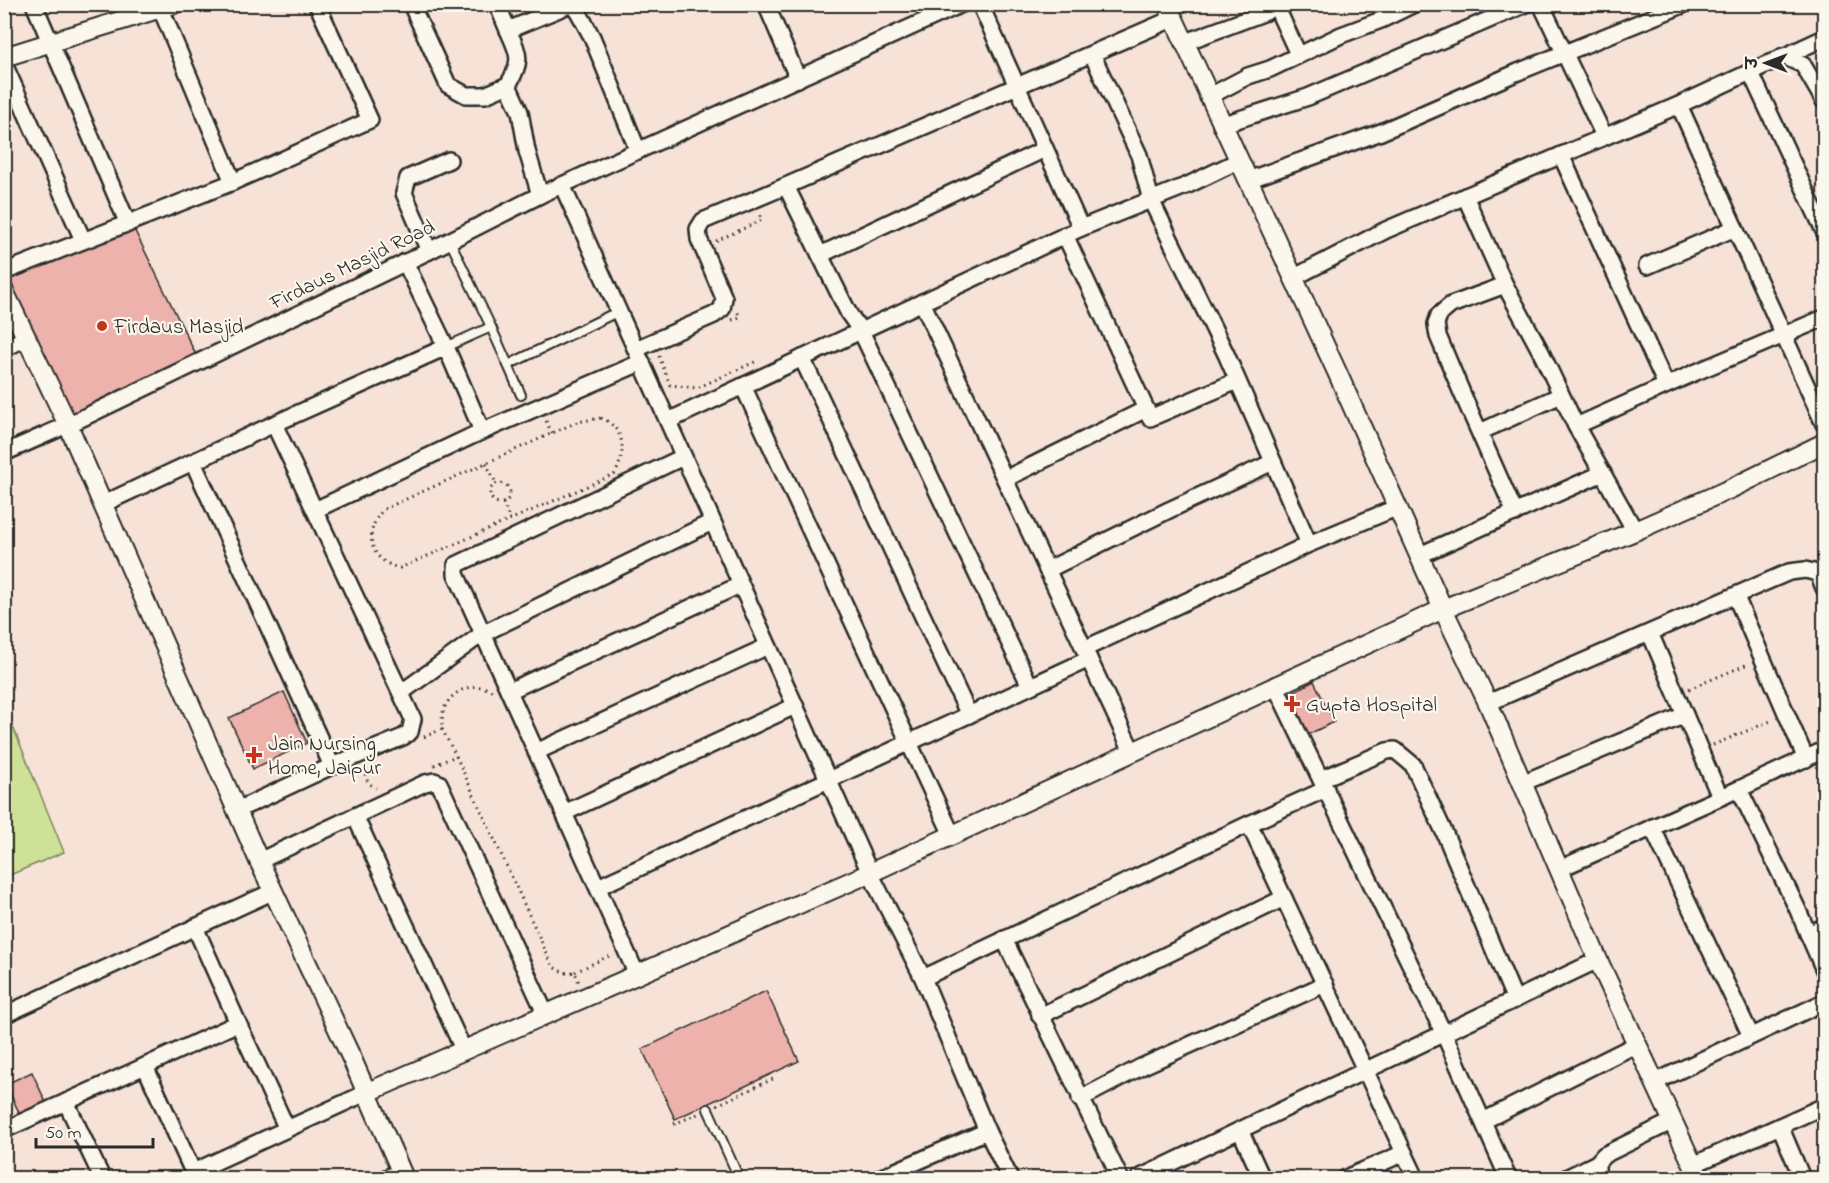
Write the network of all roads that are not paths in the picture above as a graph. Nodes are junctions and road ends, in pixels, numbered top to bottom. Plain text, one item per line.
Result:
1 (34, 4) edge
2 (317, 4) edge
3 (411, 4) edge
4 (498, 4) edge
5 (573, 4) edge
6 (766, 4) edge
7 (962, 4) edge
8 (980, 4) edge
9 (1273, 4) edge
10 (1414, 4) edge
11 (1526, 4) edge
12 (1541, 4) edge
13 (1685, 4) edge
14 (168, 7) edge
15 (1169, 12) edge
16 (508, 30) junction
17 (1824, 38) edge
18 (51, 43) junction
19 (1183, 43) junction
20 (1092, 54) junction
21 (1298, 54) junction
22 (1565, 54) junction
23 (4, 57) edge
24 (1784, 57) junction
25 (4, 64) edge
26 (1750, 71) junction
27 (798, 79) junction
28 (508, 85) junction
29 (1017, 86) junction
30 (1208, 97) junction
31 (1824, 101) edge
32 (1678, 105) junction
33 (1221, 125) junction
34 (1604, 136) junction
35 (1045, 149) junction
36 (638, 151) junction
37 (1561, 155) junction
38 (449, 159) dead end
39 (1238, 161) junction
40 (1248, 180) junction
41 (233, 182) junction
42 (786, 186) junction
43 (560, 188) junction
44 (540, 195) junction
45 (1465, 196) junction
46 (1151, 200) junction
47 (128, 224) junction
48 (1081, 228) junction
49 (1735, 228) junction
50 (1824, 231) edge
51 (1065, 235) junction
52 (83, 240) junction
53 (450, 241) junction
54 (429, 251) junction
55 (820, 255) junction
56 (405, 262) junction
57 (1647, 266) dead end
58 (4, 272) edge
59 (1293, 279) junction
60 (1505, 285) junction
61 (4, 291) edge
62 (922, 302) junction
63 (619, 311) junction
64 (1824, 318) edge
65 (490, 327) junction
66 (861, 331) junction
67 (1785, 335) junction
68 (27, 337) junction
69 (446, 347) junction
70 (4, 349) edge
71 (639, 356) junction
72 (802, 358) junction
73 (508, 365) junction
74 (1237, 381) junction
75 (1666, 385) junction
76 (743, 386) junction
77 (521, 395) dead end
78 (1561, 395) junction
79 (1146, 409) junction
80 (668, 421) junction
81 (274, 424) junction
82 (1824, 424) edge
83 (68, 425) junction
84 (1576, 426) junction
85 (482, 431) junction
86 (1480, 432) junction
87 (1824, 443) edge
88 (4, 453) edge
89 (683, 457) junction
90 (192, 462) junction
91 (1273, 462) junction
92 (1603, 473) junction
93 (1005, 479) junction
94 (103, 504) junction
95 (1398, 507) junction
96 (315, 510) junction
97 (1515, 513) junction
98 (712, 522) junction
99 (1635, 531) junction
100 (1309, 544) junction
101 (1419, 555) junction
102 (1047, 570) junction
103 (740, 585) junction
104 (1824, 588) edge
105 (1736, 597) junction
106 (1443, 609) junction
107 (1650, 633) junction
108 (482, 634) junction
109 (768, 646) junction
110 (1086, 654) junction
111 (1275, 685) junction
112 (1030, 686) junction
113 (402, 692) junction
114 (503, 692) junction
115 (1488, 703) junction
116 (795, 706) junction
117 (969, 715) junction
118 (1685, 715) junction
119 (909, 744) junction
120 (1824, 750) edge
121 (1132, 751) junction
122 (536, 752) junction
123 (1806, 759) junction
124 (332, 766) junction
125 (828, 779) junction
126 (1522, 783) junction
127 (1323, 784) junction
128 (1739, 789) junction
129 (1720, 797) junction
130 (237, 810) junction
131 (564, 813) junction
132 (356, 816) junction
133 (1249, 824) junction
134 (1652, 827) junction
135 (952, 835) junction
136 (259, 861) junction
137 (1559, 868) junction
138 (870, 873) junction
139 (598, 887) junction
140 (274, 891) junction
141 (1284, 898) junction
142 (195, 927) junction
143 (1824, 927) edge
144 (1809, 934) junction
145 (1004, 939) junction
146 (1598, 960) junction
147 (1824, 970) edge
148 (638, 975) junction
149 (923, 978) junction
150 (1325, 984) junction
151 (1515, 1000) junction
152 (1824, 1002) edge
153 (4, 1015) edge
154 (546, 1016) junction
155 (1040, 1016) junction
156 (238, 1023) junction
157 (1444, 1034) junction
158 (1751, 1036) junction
159 (1637, 1044) junction
160 (464, 1051) junction
161 (145, 1066) junction
162 (1366, 1071) junction
163 (1655, 1082) junction
164 (366, 1093) junction
165 (1080, 1099) junction
166 (66, 1102) junction
167 (1824, 1106) edge
168 (708, 1109) road end
169 (1483, 1121) junction
170 (1673, 1121) junction
171 (1780, 1126) junction
172 (287, 1129) junction
173 (4, 1130) edge
174 (987, 1131) junction
175 (1240, 1131) junction
176 (1404, 1153) junction
177 (1597, 1163) junction
178 (1696, 1172) edge
179 (195, 1175) edge
180 (1364, 1175) edge
181 (397, 1176) edge
182 (102, 1179) edge
183 (739, 1179) edge
184 (880, 1179) edge
185 (1010, 1179) edge
186 (1120, 1179) edge
187 (1139, 1179) edge
188 (1262, 1179) edge
189 (1346, 1179) edge
190 (1416, 1179) edge
191 (1508, 1179) edge
192 (1566, 1179) edge
193 (1598, 1179) edge
194 (1802, 1179) edge

1 - 18 street
2 - 41 street
3 - 28 street
4 - 16 street
5 - 16 street
5 - 36 street
6 - 27 street
7 - 27 street
8 - 29 street
9 - 19 street
9 - 21 street
10 - 21 street
11 - 33 street
12 - 22 street
13 - 22 street
14 - 18 street
14 - 41 street
15 - 19 street
15 - 20 street
16 - 28 street
17 - 24 street
18 - 23 street
18 - 47 street
19 - 30 street
20 - 29 street
20 - 46 street
21 - 30 street
22 - 34 street
22 - 40 street
24 - 26 street
24 - 31 street
25 - 52 street
26 - 32 street
26 - 50 street
27 - 36 street
28 - 44 street
29 - 35 street
29 - 42 street
30 - 33 street
32 - 34 street
32 - 49 street
33 - 39 street
34 - 37 street
35 - 48 street
35 - 55 street
36 - 43 street
37 - 45 street
37 - 75 street
38 - 54 street
39 - 40 street
39 - 46 street
40 - 59 street
41 - 47 street
42 - 55 street
42 - 71 street
43 - 44 street
43 - 63 street
43 - 83 street, Firdaus Masjid Road
44 - 53 street
45 - 59 street
45 - 60 street
46 - 48 street
46 - 74 street
47 - 52 street
48 - 51 street
49 - 57 street
49 - 67 street
51 - 62 street
51 - 79 street
52 - 58 street
53 - 54 street
53 - 65 lane
54 - 56 street
55 - 66 street
56 - 69 street
56 - 83 street
59 - 95 street
60 - 78 street
60 - 86 street
61 - 68 street
62 - 66 street
62 - 93 street
63 - 71 street
63 - 73 lane
64 - 67 street
65 - 69 lane
65 - 73 lane
66 - 72 street
66 - 112 street
67 - 75 street
67 - 82 street
68 - 70 street
68 - 83 street
69 - 81 street
69 - 85 street
71 - 80 street
71 - 85 street
72 - 76 street
72 - 117 street
73 - 77 lane
74 - 79 street
74 - 91 street
75 - 84 street
76 - 80 street
76 - 119 street
78 - 84 street
78 - 86 street
79 - 93 street
80 - 89 street
81 - 90 street
81 - 96 street
83 - 88 street
83 - 94 street
84 - 92 street
85 - 96 street
86 - 97 street
87 - 99 street
89 - 98 street
89 - 108 street
90 - 94 street
90 - 124 street
91 - 100 street
91 - 102 street
92 - 97 street
92 - 99 street
93 - 102 street
94 - 130 street
95 - 100 street
95 - 101 street
96 - 113 street
97 - 101 street
98 - 103 street
98 - 108 street
99 - 106 street
100 - 110 street
101 - 106 street
102 - 110 street
103 - 109 street
103 - 114 street
104 - 105 street
105 - 107 street
105 - 123 street
106 - 111 street
106 - 115 street
107 - 115 street
107 - 118 street
108 - 113 street
108 - 114 street
109 - 116 street
109 - 122 street
110 - 112 street
110 - 121 street
111 - 121 street
111 - 127 street
112 - 117 street
113 - 124 street
114 - 122 street
115 - 126 street
116 - 125 street
116 - 131 street
117 - 119 street
118 - 126 street
118 - 129 street
119 - 125 street
119 - 135 street
120 - 123 street
121 - 135 street
122 - 131 street
123 - 128 street
124 - 130 street
125 - 138 street
125 - 139 street
126 - 137 street
127 - 133 street
127 - 151 street
127 - 157 street
128 - 129 street
128 - 144 street
129 - 134 street
130 - 136 street
131 - 139 street
132 - 136 street
132 - 154 street
132 - 160 street
133 - 141 street
133 - 145 street
134 - 137 street
134 - 158 street
135 - 138 street
136 - 140 street
137 - 146 street
138 - 148 street
138 - 149 street
139 - 148 street
140 - 142 street
140 - 164 street
141 - 150 street
141 - 155 street
142 - 153 street
142 - 156 street
143 - 144 street
144 - 147 street
145 - 149 street
145 - 155 street
146 - 151 street
146 - 159 street
148 - 154 street
149 - 174 street
150 - 162 street
150 - 165 street
151 - 157 street
152 - 158 street
154 - 160 street
155 - 165 street
156 - 161 street
156 - 172 street
157 - 162 street
157 - 169 street
158 - 163 street
159 - 163 street
159 - 169 street
160 - 164 street
161 - 166 street
161 - 179 street
162 - 175 street
162 - 176 street
163 - 170 street
164 - 172 street
164 - 181 street
165 - 186 street
166 - 173 street
166 - 182 street
167 - 171 street
168 - 183 lane
169 - 191 street
170 - 177 street
170 - 178 street
171 - 178 street
171 - 194 street
172 - 179 street
174 - 184 street
174 - 185 street
175 - 187 street
175 - 188 street
176 - 180 street
176 - 190 street
177 - 192 street
177 - 193 street
180 - 189 street

